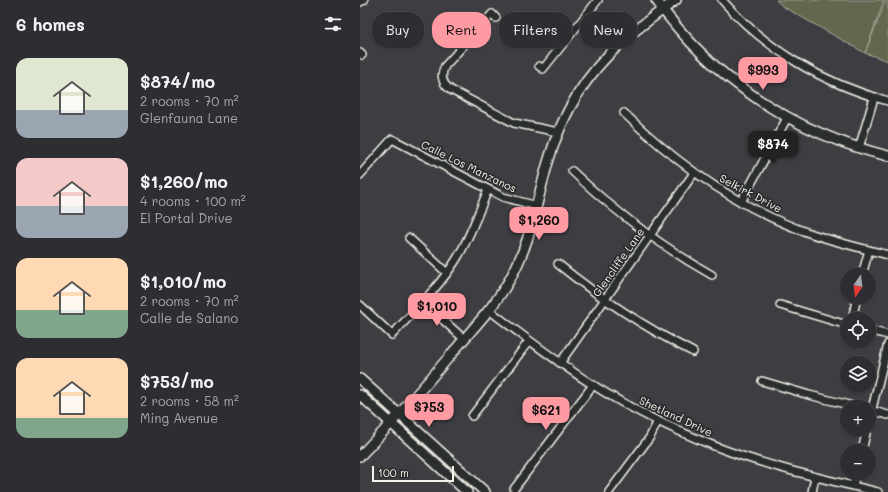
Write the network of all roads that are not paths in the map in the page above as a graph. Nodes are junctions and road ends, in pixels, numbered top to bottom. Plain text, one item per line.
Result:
1 (364, 0) edge
2 (598, 0) edge
3 (656, 0) edge
4 (676, 0) edge
5 (722, 0) edge
6 (360, 2) edge
7 (663, 10) junction
8 (589, 12) edge
9 (496, 18) dead end
10 (580, 23) edge
11 (637, 31) edge
12 (616, 48) edge
13 (539, 66) dead end
14 (874, 98) junction
15 (888, 102) edge
16 (624, 113) dead end
17 (787, 118) junction
18 (558, 132) junction
19 (859, 148) junction
20 (888, 156) edge
21 (572, 171) dead end
22 (694, 173) junction
23 (360, 175) edge
24 (488, 190) junction
25 (741, 202) junction
26 (538, 206) junction
27 (650, 237) junction
28 (409, 238) dead end
29 (869, 250) junction
30 (888, 255) edge
31 (558, 264) dead end
32 (864, 268) edge
33 (447, 273) junction
34 (712, 275) dead end
35 (605, 300) junction
36 (422, 301) junction
37 (780, 305) dead end
38 (360, 306) edge
39 (489, 310) junction
40 (840, 323) edge
41 (876, 332) edge
42 (888, 335) edge
43 (464, 339) junction
44 (529, 340) junction
45 (888, 344) edge
46 (692, 352) dead end
47 (560, 363) junction
48 (360, 379) edge
49 (762, 381) dead end
50 (593, 385) junction
51 (360, 395) edge
52 (873, 400) edge
53 (840, 403) edge
54 (876, 412) edge
55 (400, 415) junction
56 (888, 415) edge
57 (472, 416) dead end
58 (658, 421) junction
59 (392, 424) junction
60 (360, 456) edge
61 (815, 477) junction
62 (854, 480) edge
63 (853, 486) junction
64 (514, 489) dead end
65 (467, 492) edge
66 (485, 492) edge
67 (609, 492) edge
68 (812, 492) edge
69 (878, 492) edge

1 - 6 street
2 - 8 street
3 - 7 street
4 - 7 street
5 - 14 street
7 - 11 street
7 - 17 street
9 - 18 street
10 - 13 street
12 - 18 street
14 - 15 street
14 - 19 street
16 - 22 street, Selkirk Drive
17 - 19 street
17 - 25 street
18 - 26 street
19 - 20 street
21 - 27 street
22 - 25 street, Selkirk Drive
22 - 27 street, Glencliffe Lane
23 - 24 street, Calle Los Manzanos
24 - 26 street, Calle Los Manzanos
24 - 33 street
25 - 29 street, Selkirk Drive
26 - 39 street
27 - 34 street
27 - 35 street, Glencliffe Lane
28 - 33 street
29 - 30 street, Selkirk Drive
29 - 32 street
31 - 35 street
33 - 36 street
35 - 46 street
35 - 47 street, Glencliffe Lane
36 - 38 street
36 - 43 street
37 - 40 street
39 - 43 street
39 - 44 street, Shetland Drive
41 - 42 street
43 - 55 street
44 - 47 street, Shetland Drive
44 - 57 street
45 - 52 street
47 - 50 street, Shetland Drive
48 - 55 street
49 - 53 street
50 - 58 street, Shetland Drive
50 - 64 street
51 - 59 street
54 - 56 street
55 - 59 street
55 - 66 street
58 - 61 street, Shetland Drive
58 - 67 street
59 - 60 street
59 - 65 street
61 - 63 street, Shetland Drive
61 - 68 street
62 - 63 street
63 - 69 street, Shetland Drive

